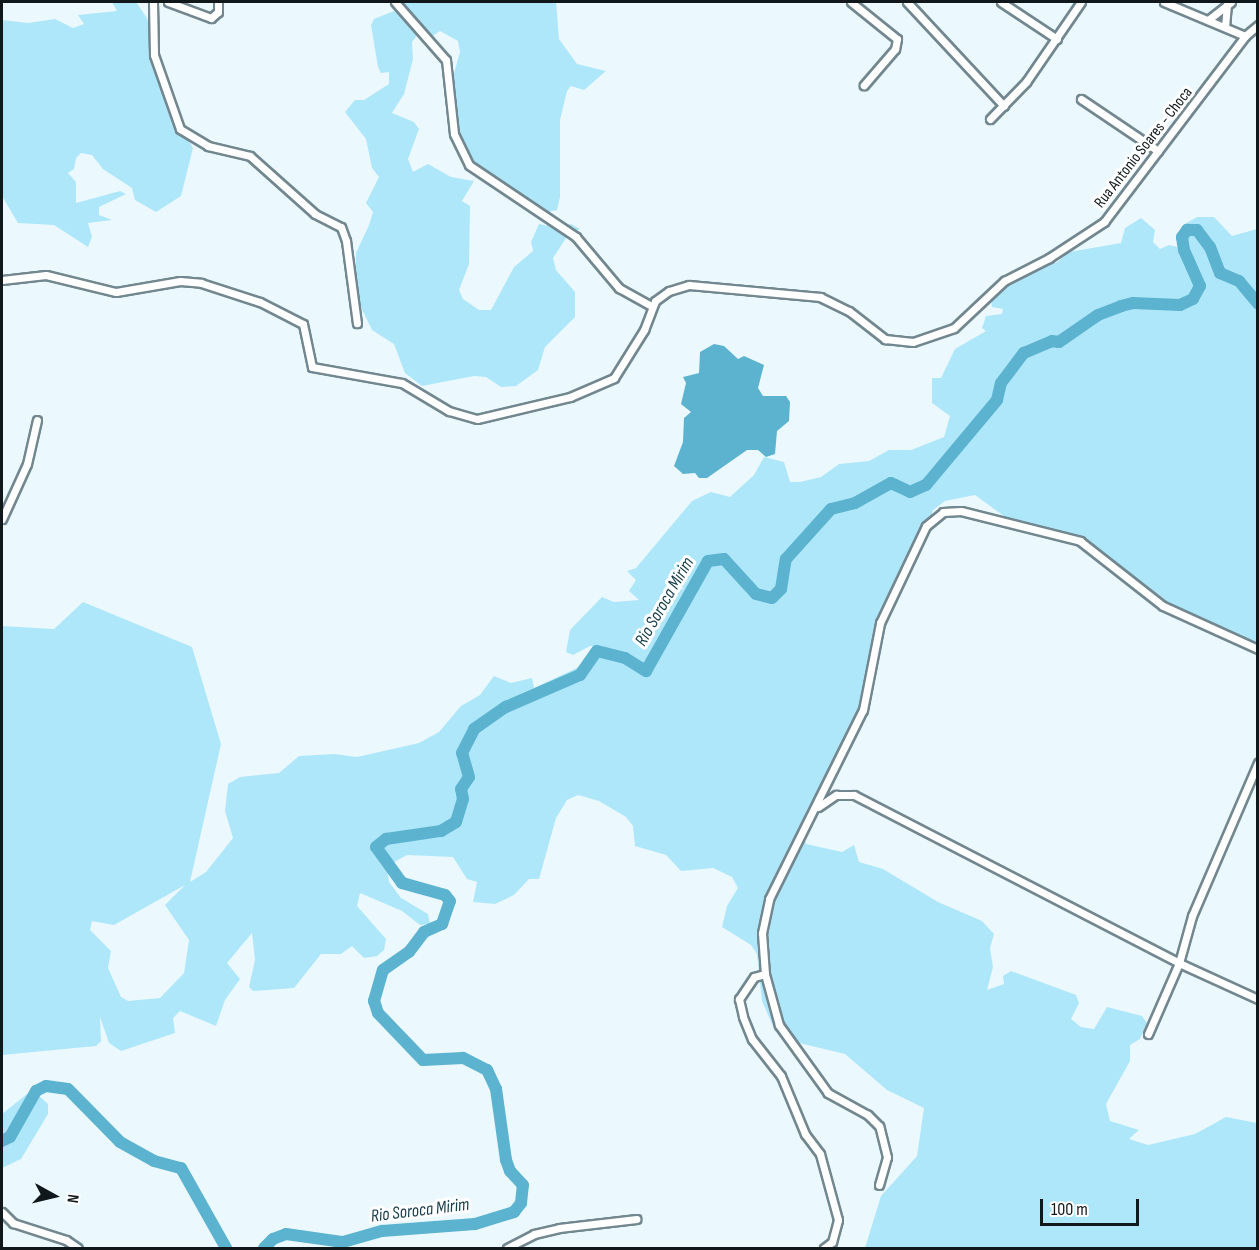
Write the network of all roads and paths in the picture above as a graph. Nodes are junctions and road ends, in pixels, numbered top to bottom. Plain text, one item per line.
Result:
1 (153, 2) edge
2 (168, 2) edge
3 (218, 2) edge
4 (395, 2) edge
5 (851, 2) edge
6 (907, 2) edge
7 (1001, 2) edge
8 (1082, 2) edge
9 (1164, 2) edge
10 (1229, 3) edge
11 (1208, 20) junction
12 (1257, 25) edge
13 (1225, 27) junction
14 (1245, 36) junction
15 (1057, 39) junction
16 (864, 86) dead end
17 (1081, 99) dead end
18 (1004, 106) junction
19 (990, 119) dead end
20 (1158, 151) junction
21 (2, 280) edge
22 (651, 306) junction
23 (357, 323) dead end
24 (37, 420) dead end
25 (2, 519) edge
26 (1257, 649) edge
27 (1257, 764) edge
28 (815, 810) junction
29 (1179, 963) junction
30 (765, 974) junction
31 (1257, 999) edge
32 (1148, 1034) dead end
33 (879, 1185) dead end
34 (2, 1212) edge
35 (636, 1219) dead end
36 (78, 1248) edge
37 (507, 1248) edge
38 (824, 1248) edge

1 - 23 street
2 - 3 street
4 - 22 street
5 - 16 street
6 - 18 street
7 - 15 street
8 - 15 street
9 - 11 street
10 - 11 street
10 - 13 street
11 - 13 street
12 - 14 street, Rua Antonio Soares - Choca
13 - 14 street
14 - 20 street, Rua Antonio Soares - Choca
15 - 18 street
17 - 20 street
18 - 19 street
20 - 22 street, Rua Antonio Soares - Choca
21 - 22 street
24 - 25 street
26 - 28 street
27 - 29 street
28 - 29 street
28 - 30 street
29 - 31 street
29 - 32 street
30 - 33 street
30 - 38 street
34 - 36 street
35 - 37 street

